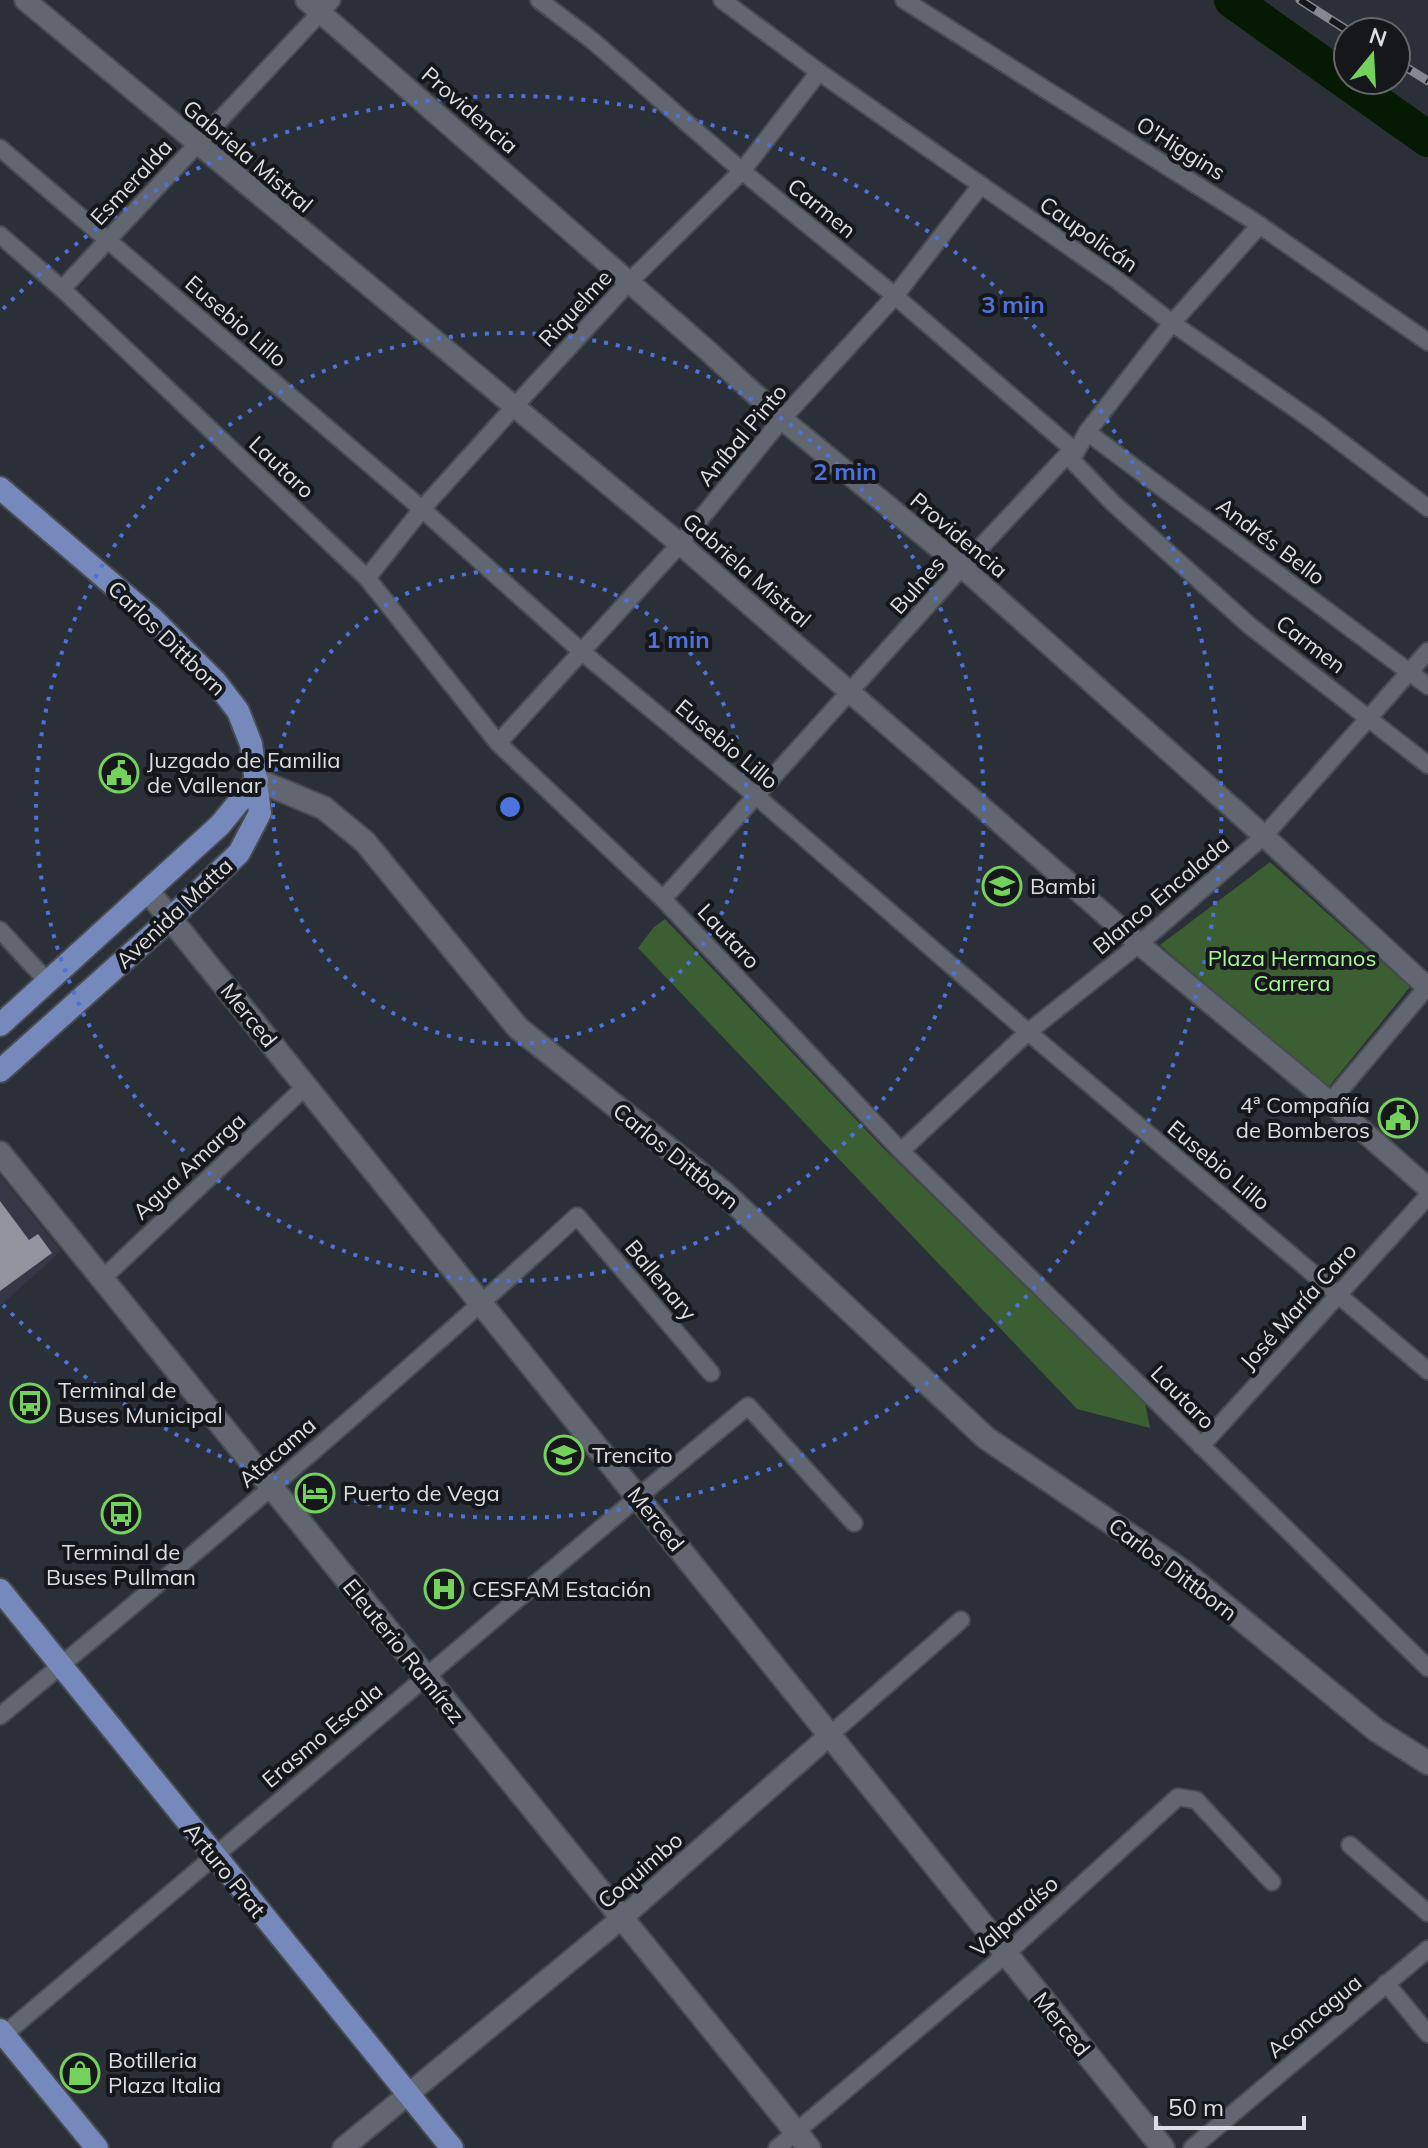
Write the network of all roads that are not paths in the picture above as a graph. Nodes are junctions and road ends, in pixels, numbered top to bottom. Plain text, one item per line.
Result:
1 (25, 0) edge
2 (539, 0) edge
3 (722, 0) edge
4 (904, 0) edge
5 (320, 4) edge
6 (819, 72) junction
7 (196, 144) junction
8 (0, 148) edge
9 (742, 171) junction
10 (981, 185) junction
11 (1260, 225) junction
12 (0, 235) edge
13 (108, 240) junction
14 (629, 282) junction
15 (62, 289) junction
16 (895, 296) junction
17 (1172, 323) junction
18 (1428, 342) edge
19 (514, 407) junction
20 (782, 419) junction
21 (1087, 432) junction
22 (1072, 454) junction
23 (0, 488) edge
24 (1428, 508) edge
25 (422, 509) junction
26 (680, 544) junction
27 (962, 567) junction
28 (367, 578) junction
29 (1428, 651) edge
30 (582, 652) junction
31 (1408, 671) junction
32 (1428, 686) edge
33 (852, 691) junction
34 (1369, 717) junction
35 (498, 743) junction
36 (1428, 765) edge
37 (257, 780) junction
38 (755, 795) junction
39 (1264, 836) junction
40 (148, 891) junction
41 (663, 899) junction
42 (170, 919) junction
43 (0, 930) edge
44 (1139, 944) junction
45 (47, 981) junction
46 (1428, 988) edge
47 (0, 1025) edge
48 (1028, 1032) junction
49 (0, 1071) edge
50 (307, 1085) junction
51 (1330, 1102) junction
52 (901, 1151) junction
53 (0, 1153) edge
54 (1428, 1188) edge
55 (1428, 1196) edge
56 (577, 1216) joint
57 (102, 1279) junction
58 (1338, 1294) junction
59 (482, 1303) junction
60 (1428, 1371) edge
61 (711, 1373) dead end
62 (1201, 1446) junction
63 (271, 1487) junction
64 (638, 1497) junction
65 (854, 1523) dead end
66 (0, 1590) edge
67 (961, 1620) dead end
68 (61, 1666) junction
69 (1428, 1668) edge
70 (425, 1677) junction
71 (0, 1716) edge
72 (831, 1734) junction
73 (1428, 1763) edge
74 (1350, 1845) dead end
75 (214, 1856) junction
76 (1272, 1882) dead end
77 (1428, 1913) edge
78 (622, 1918) junction
79 (1428, 1949) edge
80 (1006, 1954) junction
81 (1386, 1983) junction
82 (1, 2034) edge
83 (1428, 2034) edge
84 (408, 2094) junction
85 (803, 2140) edge
86 (97, 2148) edge
87 (343, 2148) edge
88 (452, 2148) edge
89 (777, 2148) edge
90 (1163, 2148) edge
91 (1192, 2148) edge

1 - 7 street, Gabriela Mistral
2 - 9 street, Carmen
3 - 6 street, Caupolicán
4 - 11 street, O'Higgins
5 - 7 street, Esmeralda
5 - 14 street, Providencia
6 - 9 street, Riquelme
6 - 10 street, Caupolicán
7 - 13 street, Esmeralda
7 - 19 street, Gabriela Mistral
8 - 13 street, Eusebio Lillo
9 - 14 street, Riquelme
9 - 16 street, Carmen
10 - 16 street, Aníbal Pinto
10 - 17 street, Caupolicán
11 - 17 street, Bulnes
11 - 18 street, O'Higgins
12 - 15 street, Lautaro
13 - 15 street, Esmeralda
13 - 25 street, Eusebio Lillo
14 - 19 street, Riquelme
14 - 20 street, Providencia
15 - 28 street, Lautaro
16 - 20 street, Aníbal Pinto
16 - 22 street, Carmen
17 - 21 street, Bulnes
17 - 24 street, Caupolicán
19 - 25 street, Riquelme
19 - 26 street, Gabriela Mistral
20 - 26 street, Aníbal Pinto
20 - 27 street, Providencia
21 - 22 street, Bulnes
21 - 31 street, Andrés Bello
22 - 27 street, Bulnes
22 - 34 street, Carmen
23 - 37 main road, Carlos Dittborn
25 - 28 street, Riquelme
25 - 30 street, Eusebio Lillo
26 - 30 street, Aníbal Pinto
26 - 33 street, Gabriela Mistral
27 - 33 street, Bulnes
27 - 39 street, Providencia
28 - 35 street, Lautaro
29 - 31 street, Blanco Encalada
30 - 35 street, Aníbal Pinto
30 - 38 street, Eusebio Lillo
31 - 32 street, Andrés Bello
31 - 34 street, Blanco Encalada
33 - 38 street, Bulnes
33 - 44 street, Gabriela Mistral
34 - 36 street, Carmen
34 - 39 street, Blanco Encalada
35 - 41 street, Lautaro
37 - 40 main road, Avenida Matta
37 - 42 main road, Avenida Matta
37 - 73 main road, Carlos Dittborn
38 - 41 street, Bulnes
38 - 48 street, Eusebio Lillo
39 - 44 street, Blanco Encalada
39 - 46 street, Providencia
40 - 42 main road, Merced
40 - 45 main road, Avenida Matta
41 - 52 street, Lautaro
42 - 49 main road, Avenida Matta
42 - 50 main road, Merced
43 - 45 street
44 - 48 street, Blanco Encalada
44 - 51 street, Gabriela Mistral
45 - 47 main road, Avenida Matta
46 - 51 street
48 - 52 street, Blanco Encalada
48 - 58 street, Eusebio Lillo
50 - 57 street, Agua Amarga
50 - 59 main road, Merced
51 - 54 street, Gabriela Mistral
52 - 62 street, Lautaro
53 - 57 main road, Eleuterio Ramírez
55 - 58 street, José María Caro
56 - 59 street, Atacama
56 - 61 street, Ballenary
57 - 63 main road, Eleuterio Ramírez
58 - 60 street, Eusebio Lillo
58 - 62 street, José María Caro
59 - 63 street, Atacama
59 - 64 main road, Merced
62 - 69 street, Lautaro
63 - 68 street, Atacama
63 - 70 main road, Eleuterio Ramírez
64 - 65 street, Erasmo Escala
64 - 70 street, Erasmo Escala
64 - 72 main road, Merced
66 - 68 main road, Arturo Prat
67 - 72 street, Coquimbo
68 - 71 street, Atacama
68 - 75 main road, Arturo Prat
70 - 75 street, Erasmo Escala
70 - 78 main road, Eleuterio Ramírez
72 - 78 street, Coquimbo
72 - 80 main road, Merced
74 - 77 street
75 - 82 street, Erasmo Escala
75 - 84 main road, Arturo Prat
76 - 80 street, Valparaíso
78 - 84 street, Coquimbo
78 - 85 main road, Eleuterio Ramírez
79 - 81 street, Aconcagua
80 - 85 street, Valparaíso
80 - 90 main road, Merced
81 - 83 street
81 - 91 street, Aconcagua
82 - 86 main road
84 - 87 street, Coquimbo
84 - 88 main road, Arturo Prat
85 - 89 street, Valparaíso

